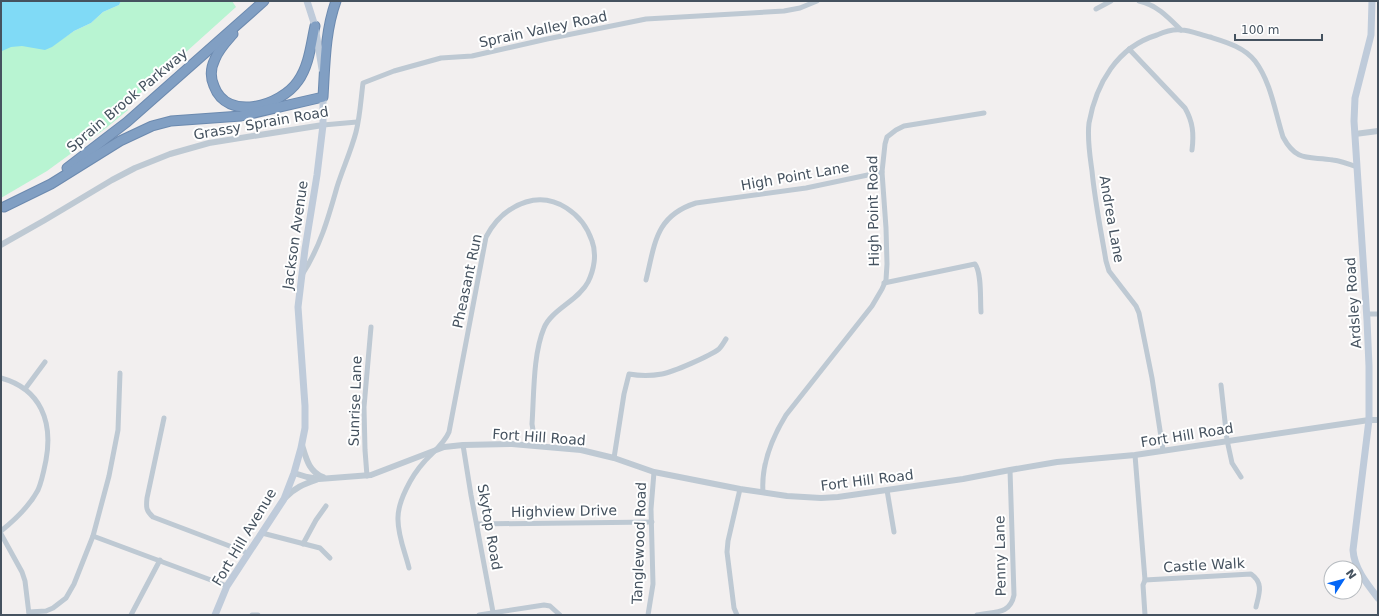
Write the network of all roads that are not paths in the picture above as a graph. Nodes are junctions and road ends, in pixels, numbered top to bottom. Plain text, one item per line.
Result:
1 (264, 1) edge
2 (307, 1) edge
3 (336, 1) edge
4 (817, 1) edge
5 (1111, 1) edge
6 (1139, 1) edge
7 (1372, 1) edge
8 (255, 9) junction
9 (1096, 9) dead end
10 (315, 26) junction
11 (1181, 30) junction
12 (1129, 49) junction
13 (323, 97) junction
14 (984, 113) dead end
15 (357, 122) junction
16 (323, 125) junction
17 (1378, 131) edge
18 (1355, 134) junction
19 (1192, 150) dead end
20 (1357, 167) junction
21 (882, 172) junction
22 (3, 208) edge
23 (1, 245) edge
24 (301, 278) junction
25 (646, 280) dead end
26 (884, 283) junction
27 (981, 312) dead end
28 (1367, 314) junction
29 (1378, 314) edge
30 (371, 327) dead end
31 (726, 339) dead end
32 (45, 362) dead end
33 (120, 373) dead end
34 (1, 378) edge
35 (1221, 385) dead end
36 (25, 389) junction
37 (164, 418) dead end
38 (1369, 420) junction
39 (1378, 420) edge
40 (1227, 440) junction
41 (302, 444) junction
42 (463, 445) junction
43 (537, 446) junction
44 (437, 450) junction
45 (1163, 450) junction
46 (1135, 455) junction
47 (614, 458) junction
48 (1010, 470) junction
49 (654, 472) junction
50 (294, 473) junction
51 (367, 476) junction
52 (1240, 477) dead end
53 (322, 478) junction
54 (740, 489) junction
55 (887, 490) junction
56 (764, 492) junction
57 (284, 499) junction
58 (326, 506) dead end
59 (652, 522) junction
60 (477, 524) junction
61 (1, 532) edge
62 (894, 532) dead end
63 (262, 534) junction
64 (93, 536) junction
65 (303, 544) junction
66 (248, 553) junction
67 (330, 558) dead end
68 (160, 560) junction
69 (409, 568) dead end
70 (1145, 580) junction
71 (228, 586) junction
72 (1378, 598) edge
73 (1256, 607) dead end
74 (493, 612) junction
75 (29, 614) edge
76 (131, 615) edge
77 (215, 615) edge
78 (252, 615) edge
79 (258, 615) edge
80 (480, 615) edge
81 (560, 615) edge
82 (648, 615) edge
83 (736, 615) edge
84 (977, 615) edge
85 (1145, 615) edge

1 - 8 highway, Sprain Brook Parkway
2 - 10 main road, Jackson Avenue
3 - 13 highway
4 - 15 street, Sprain Valley Road
5 - 9 street
6 - 11 street
7 - 18 main road, Ardsley Road
8 - 10 highway
8 - 22 highway, Sprain Brook Parkway
10 - 13 main road, Jackson Avenue
11 - 12 street, Andrea Lane
11 - 20 street
12 - 19 street
12 - 45 street, Andrea Lane
13 - 16 main road, Jackson Avenue
13 - 22 highway
14 - 21 street, High Point Road
15 - 16 street, Grassy Sprain Road
15 - 24 street
16 - 23 street, Grassy Sprain Road
16 - 24 main road, Jackson Avenue
17 - 18 street
18 - 20 main road, Ardsley Road
20 - 28 main road, Ardsley Road
21 - 25 street, High Point Lane
21 - 26 street, High Point Road
24 - 41 main road, Jackson Avenue
26 - 27 street
26 - 56 street, High Point Road
28 - 29 street
28 - 38 main road, Ardsley Road
30 - 51 street, Sunrise Lane
31 - 47 street
32 - 36 street
33 - 64 street
34 - 36 street
35 - 40 street
36 - 61 street
37 - 66 street
38 - 39 street, Fort Hill Road
38 - 40 street, Fort Hill Road
38 - 72 main road, Ardsley Road
40 - 45 street, Fort Hill Road
40 - 52 street
41 - 50 main road, Jackson Avenue
41 - 53 street
42 - 43 street, Fort Hill Road
42 - 44 street, Fort Hill Road
42 - 60 street, Skytop Road
43 - 44 street, Pheasant Run
43 - 47 street, Fort Hill Road
44 - 51 street, Fort Hill Road
44 - 69 street, Pheasant Run
45 - 46 street, Fort Hill Road
46 - 48 street, Fort Hill Road
46 - 70 street, Castle Walk
47 - 49 street, Fort Hill Road
48 - 55 street, Fort Hill Road
48 - 84 street, Penny Lane
49 - 54 street, Fort Hill Road
49 - 59 street, Tanglewood Road
50 - 53 street, Fort Hill Road
50 - 57 main road, Fort Hill Avenue
51 - 53 street, Fort Hill Road
53 - 57 street
54 - 56 street, Fort Hill Road
54 - 83 street
55 - 56 street, Fort Hill Road
55 - 62 street
57 - 63 main road, Fort Hill Avenue
58 - 65 street
59 - 60 street, Highview Drive
59 - 82 street, Tanglewood Road
60 - 74 street, Skytop Road
61 - 75 street
63 - 65 street
63 - 66 main road, Fort Hill Avenue
64 - 68 street
64 - 75 street
65 - 67 street
66 - 71 main road, Fort Hill Avenue
68 - 71 street
68 - 76 street
70 - 73 street, Castle Walk
70 - 85 street, Castle Walk
71 - 77 main road, Fort Hill Avenue
74 - 80 street
74 - 81 street
78 - 79 street

